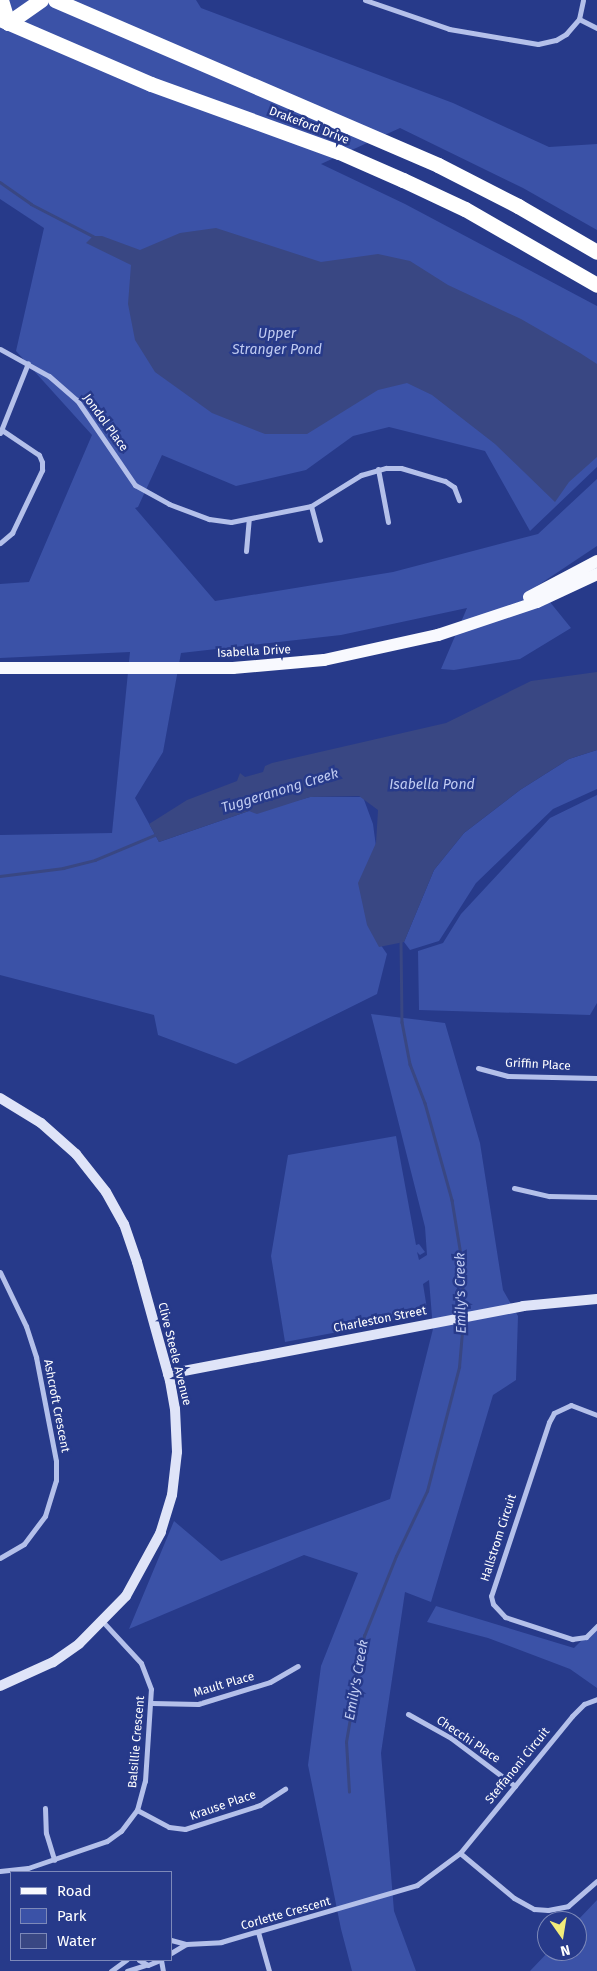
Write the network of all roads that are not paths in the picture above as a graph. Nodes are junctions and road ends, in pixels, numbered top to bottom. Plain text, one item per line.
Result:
1 (1, 0) edge
2 (41, 0) edge
3 (55, 0) edge
4 (78, 0) edge
5 (365, 0) edge
6 (583, 0) edge
7 (578, 19) junction
8 (4, 21) edge
9 (597, 28) edge
10 (147, 41) junction
11 (597, 252) edge
12 (597, 284) edge
13 (0, 349) edge
14 (28, 363) junction
15 (1, 432) edge
16 (378, 469) junction
17 (458, 500) dead end
18 (312, 506) junction
19 (249, 519) junction
20 (388, 522) dead end
21 (320, 540) dead end
22 (0, 543) edge
23 (246, 551) dead end
24 (597, 561) edge
25 (597, 574) edge
26 (503, 612) junction
27 (0, 668) edge
28 (478, 1068) dead end
29 (597, 1078) edge
30 (0, 1098) edge
31 (514, 1188) dead end
32 (597, 1196) edge
33 (0, 1272) edge
34 (597, 1299) edge
35 (168, 1374) junction
36 (597, 1415) edge
37 (0, 1558) edge
38 (103, 1622) junction
39 (597, 1626) edge
40 (298, 1666) dead end
41 (0, 1686) edge
42 (597, 1699) edge
43 (152, 1703) junction
44 (408, 1714) dead end
45 (515, 1786) junction
46 (285, 1789) dead end
47 (45, 1808) dead end
48 (137, 1810) junction
49 (460, 1853) junction
50 (54, 1860) junction
51 (0, 1871) edge
52 (597, 1881) edge
53 (391, 1894) joint
54 (258, 1932) junction
55 (172, 1940) edge
56 (186, 1944) junction
57 (172, 1952) edge
58 (125, 1961) edge
59 (141, 1961) edge
60 (157, 1961) edge
61 (147, 1965) junction
62 (111, 1971) edge
63 (127, 1971) edge
64 (151, 1971) edge
65 (269, 1971) edge

1 - 8 highway
2 - 8 highway
3 - 10 highway, Drakeford Drive
4 - 10 highway
5 - 7 street
6 - 7 street
7 - 9 street
8 - 12 highway, Drakeford Drive
10 - 11 highway, Drakeford Drive
13 - 14 street, Jondol Place
14 - 15 street
14 - 19 street, Jondol Place
15 - 22 street
16 - 17 street
16 - 18 street
16 - 20 street
18 - 19 street
18 - 21 street
19 - 23 street
24 - 26 main road, Isabella Drive
25 - 26 main road, Isabella Drive
26 - 27 main road, Isabella Drive
28 - 29 street, Griffin Place
30 - 35 street, Clive Steele Avenue
31 - 32 street
33 - 37 street, Ashcroft Crescent
34 - 35 street, Charleston Street
35 - 38 street, Clive Steele Avenue
36 - 39 street, Hallstrom Circuit
38 - 41 street, Clive Steele Avenue
38 - 43 street, Balsillie Crescent
40 - 43 street, Mault Place
42 - 45 street, Steffanoni Circuit
43 - 48 street, Balsillie Crescent
44 - 45 street, Checchi Place
45 - 49 street, Steffanoni Circuit
46 - 48 street, Krause Place
47 - 50 street
48 - 50 street, Balsillie Crescent
49 - 52 street
49 - 53 street, Steffanoni Circuit
50 - 51 street, Balsillie Crescent
53 - 54 street, Corlette Crescent
54 - 56 street, Corlette Crescent
54 - 65 street
55 - 56 street, Corlette Crescent
56 - 57 street, Corlette Crescent
58 - 62 street
59 - 61 street
60 - 61 street
61 - 63 street
61 - 64 street

